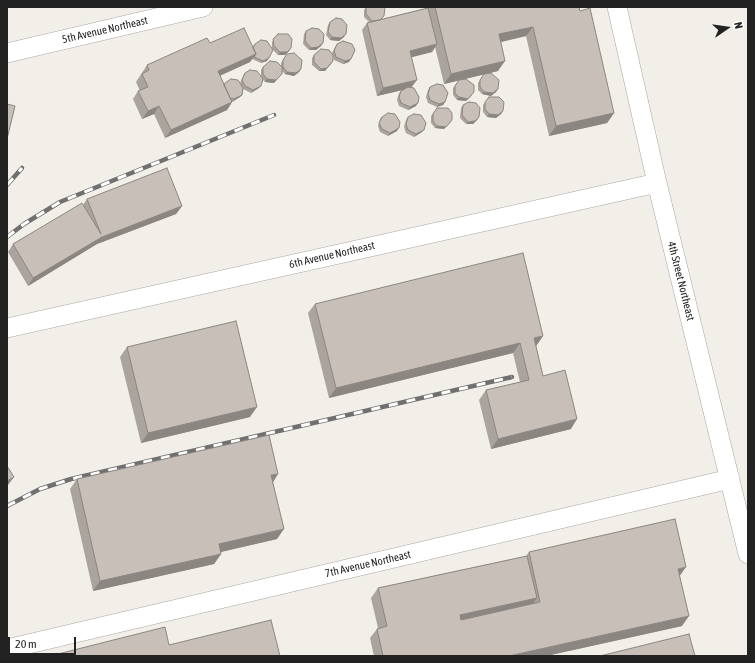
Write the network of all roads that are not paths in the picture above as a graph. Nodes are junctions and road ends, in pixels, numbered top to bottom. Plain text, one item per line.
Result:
1 (203, 7) edge
2 (617, 7) edge
3 (7, 52) edge
4 (657, 182) junction
5 (7, 328) edge
6 (730, 479) junction
7 (748, 554) edge
8 (7, 649) edge

1 - 3 street, 5th Avenue Northeast
2 - 4 street, 4th Street Northeast
4 - 5 street, 6th Avenue Northeast
4 - 6 street, 4th Street Northeast
6 - 7 street, 4th Street Northeast
6 - 8 street, 7th Avenue Northeast

